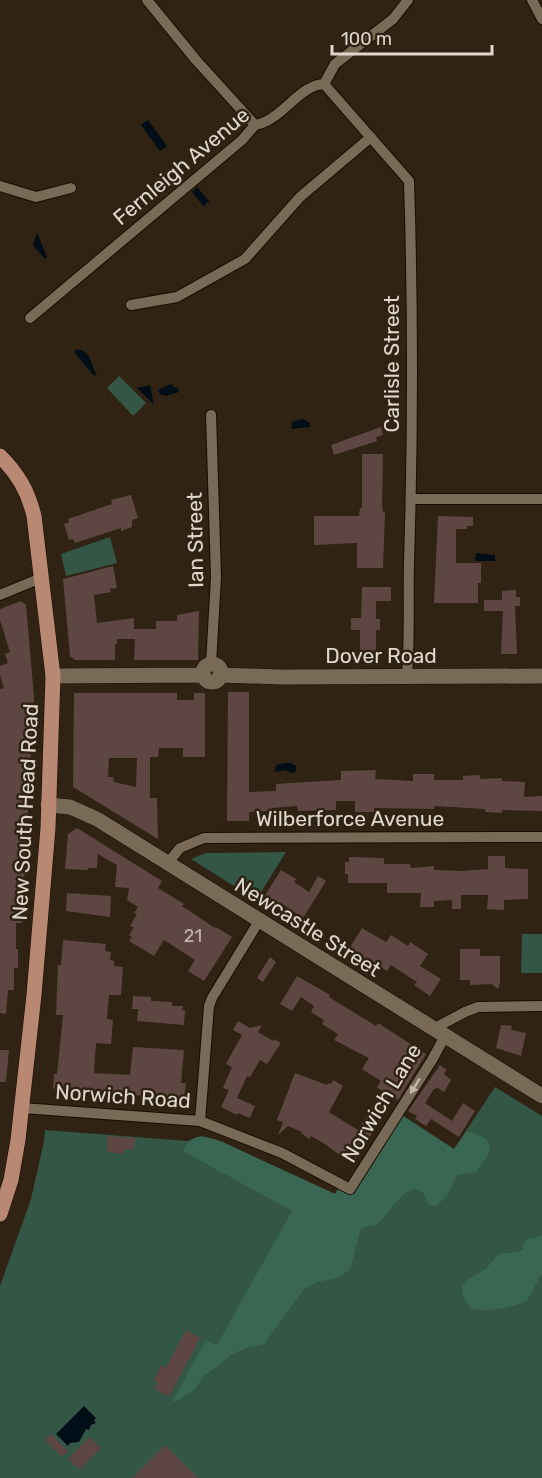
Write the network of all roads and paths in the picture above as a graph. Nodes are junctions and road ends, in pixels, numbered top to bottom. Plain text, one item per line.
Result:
1 (147, 0) edge
2 (532, 0) edge
3 (404, 1) edge
4 (542, 19) edge
5 (324, 84) junction
6 (255, 125) junction
7 (371, 137) junction
8 (0, 186) edge
9 (71, 188) dead end
10 (131, 305) dead end
11 (30, 318) dead end
12 (211, 415) dead end
13 (0, 456) edge
14 (412, 499) junction
15 (542, 499) edge
16 (41, 578) junction
17 (0, 595) edge
18 (211, 671) junction
19 (407, 675) junction
20 (52, 676) junction
21 (542, 676) edge
22 (48, 805) junction
23 (542, 837) edge
24 (168, 864) junction
25 (260, 921) junction
26 (542, 1006) edge
27 (439, 1033) junction
28 (542, 1096) edge
29 (22, 1108) junction
30 (200, 1121) junction
31 (350, 1190) joint
32 (0, 1214) edge

1 - 6 street
2 - 4 street
3 - 5 street, Fernleigh Avenue
5 - 6 street, Fernleigh Avenue
5 - 7 street, Carlisle Street
6 - 11 street, Fernleigh Avenue
7 - 10 street
7 - 14 street, Carlisle Street
8 - 9 street
12 - 18 street, Ian Street
13 - 16 main road, New South Head Road
14 - 15 street
14 - 19 street, Carlisle Street
16 - 17 street
16 - 20 main road, New South Head Road
18 - 19 street, Dover Road
18 - 20 street, Dover Road
19 - 21 street, Dover Road
20 - 22 main road, New South Head Road
22 - 24 street, Newcastle Street
22 - 29 main road, New South Head Road
23 - 24 street, Wilberforce Avenue
24 - 25 street, Newcastle Street
25 - 27 street, Newcastle Street
25 - 30 street
26 - 27 street
27 - 28 street, Newcastle Street
27 -> 31 street, Norwich Lane
29 - 30 street, Norwich Road
29 - 32 main road, New South Head Road
30 - 31 street, Norwich Road

